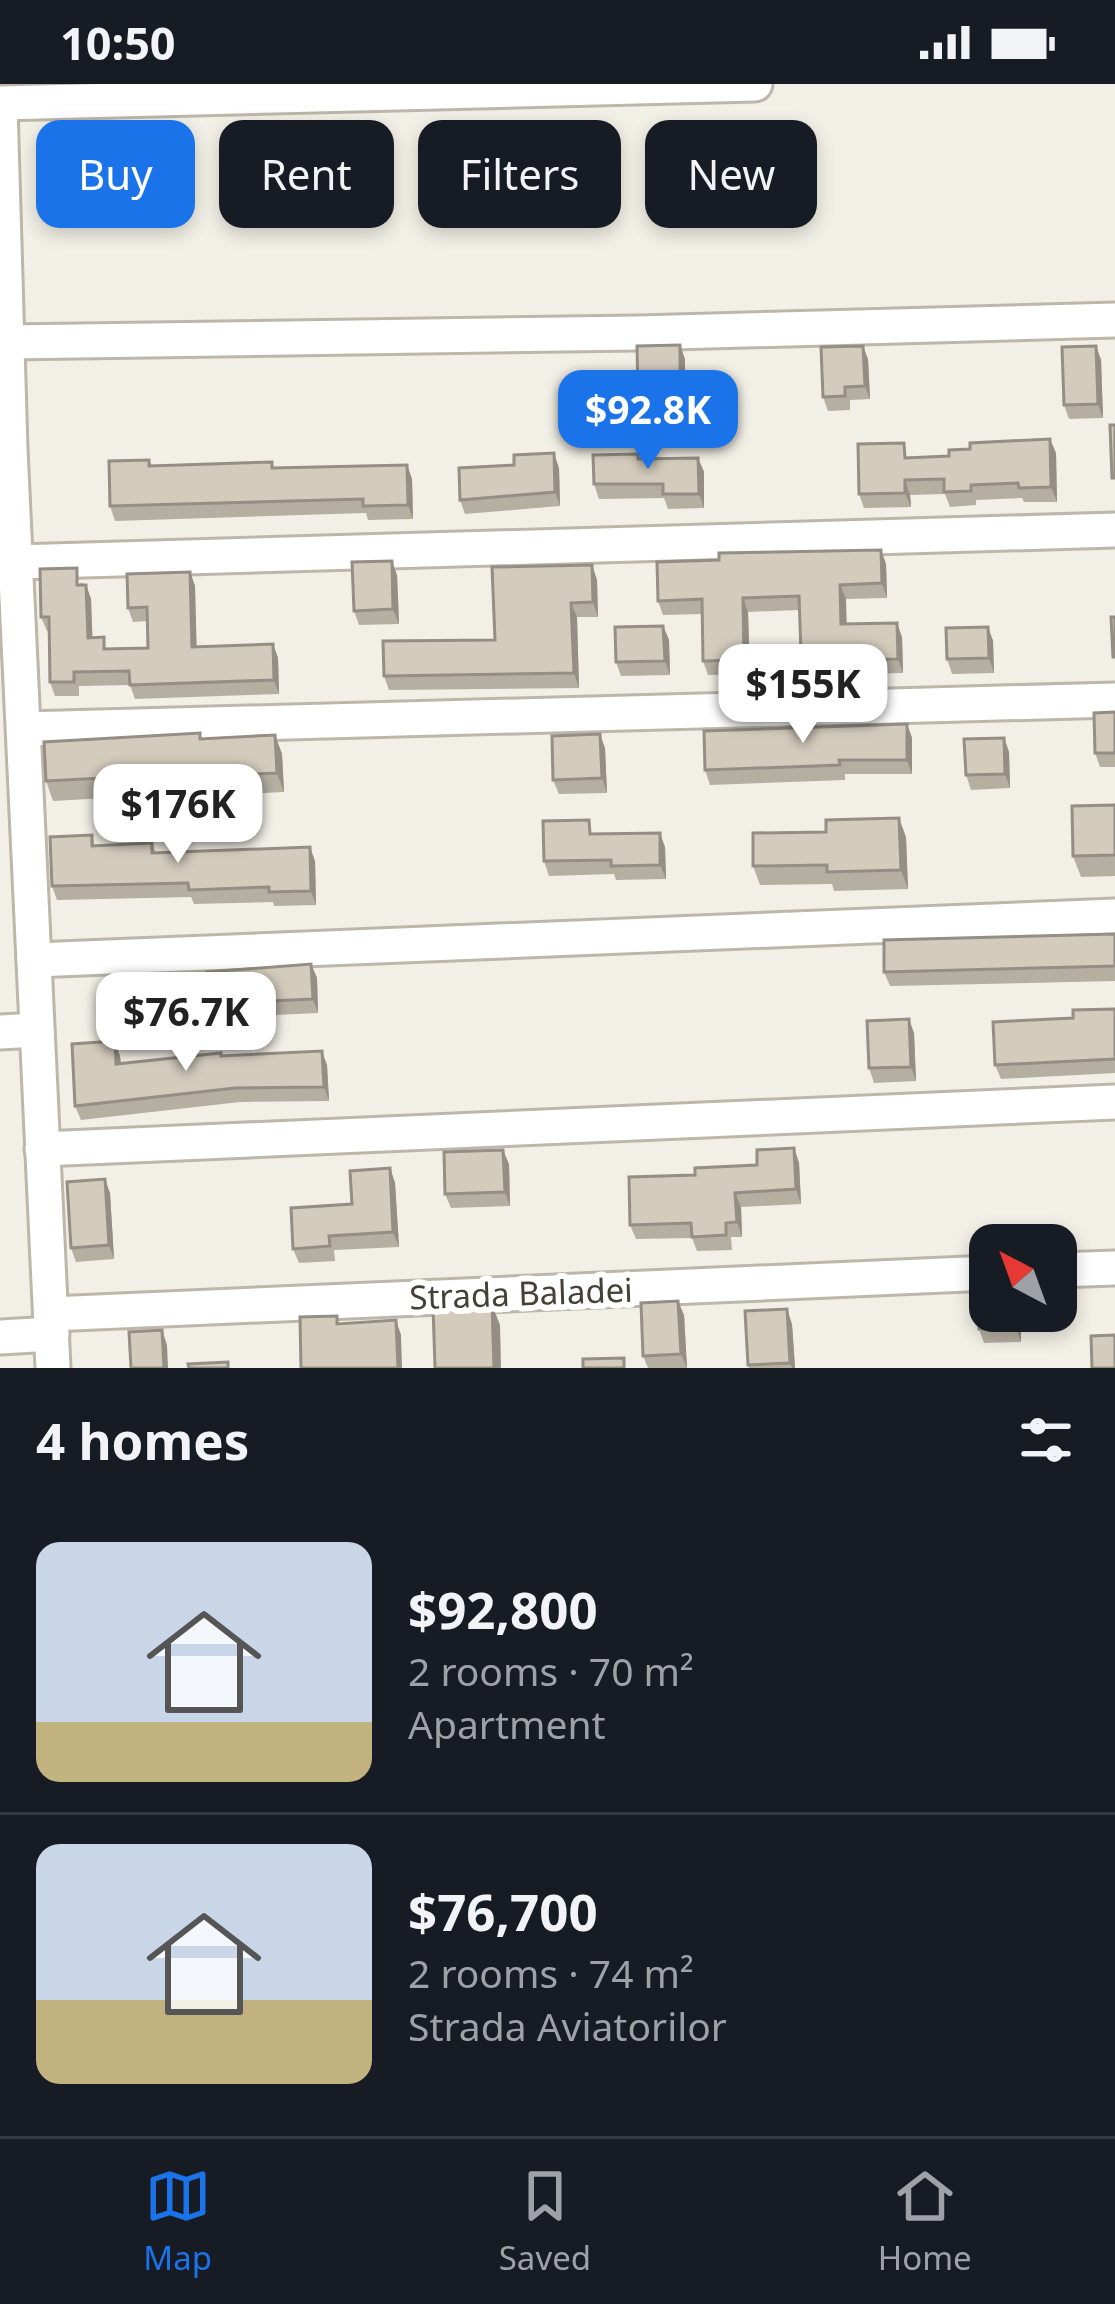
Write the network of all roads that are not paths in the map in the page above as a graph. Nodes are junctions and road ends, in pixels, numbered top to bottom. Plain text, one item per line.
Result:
1 (755, 84) edge
2 (0, 104) edge
3 (2, 238) edge
4 (1115, 320) edge
5 (7, 342) junction
6 (5, 449) edge
7 (1115, 530) edge
8 (16, 562) junction
9 (10, 665) edge
10 (1115, 700) edge
11 (24, 729) junction
12 (14, 862) edge
13 (1115, 916) edge
14 (34, 960) junction
15 (36, 1030) junction
16 (0, 1032) edge
17 (1115, 1102) edge
18 (42, 1149) junction
19 (1115, 1268) edge
20 (1077, 1269) edge
21 (969, 1274) edge
22 (51, 1324) junction
23 (0, 1336) edge
24 (53, 1368) edge

1 - 2 street
2 - 3 street
3 - 5 street
4 - 5 street
5 - 6 street
6 - 8 street
7 - 8 street
8 - 9 street
9 - 11 street
10 - 11 street
11 - 12 street
12 - 14 street
13 - 14 street
14 - 15 street
15 - 16 street
15 - 18 street
17 - 18 street
18 - 22 street
19 - 20 street
21 - 22 street, Strada Baladei
22 - 23 street, Strada Baladei
22 - 24 street

